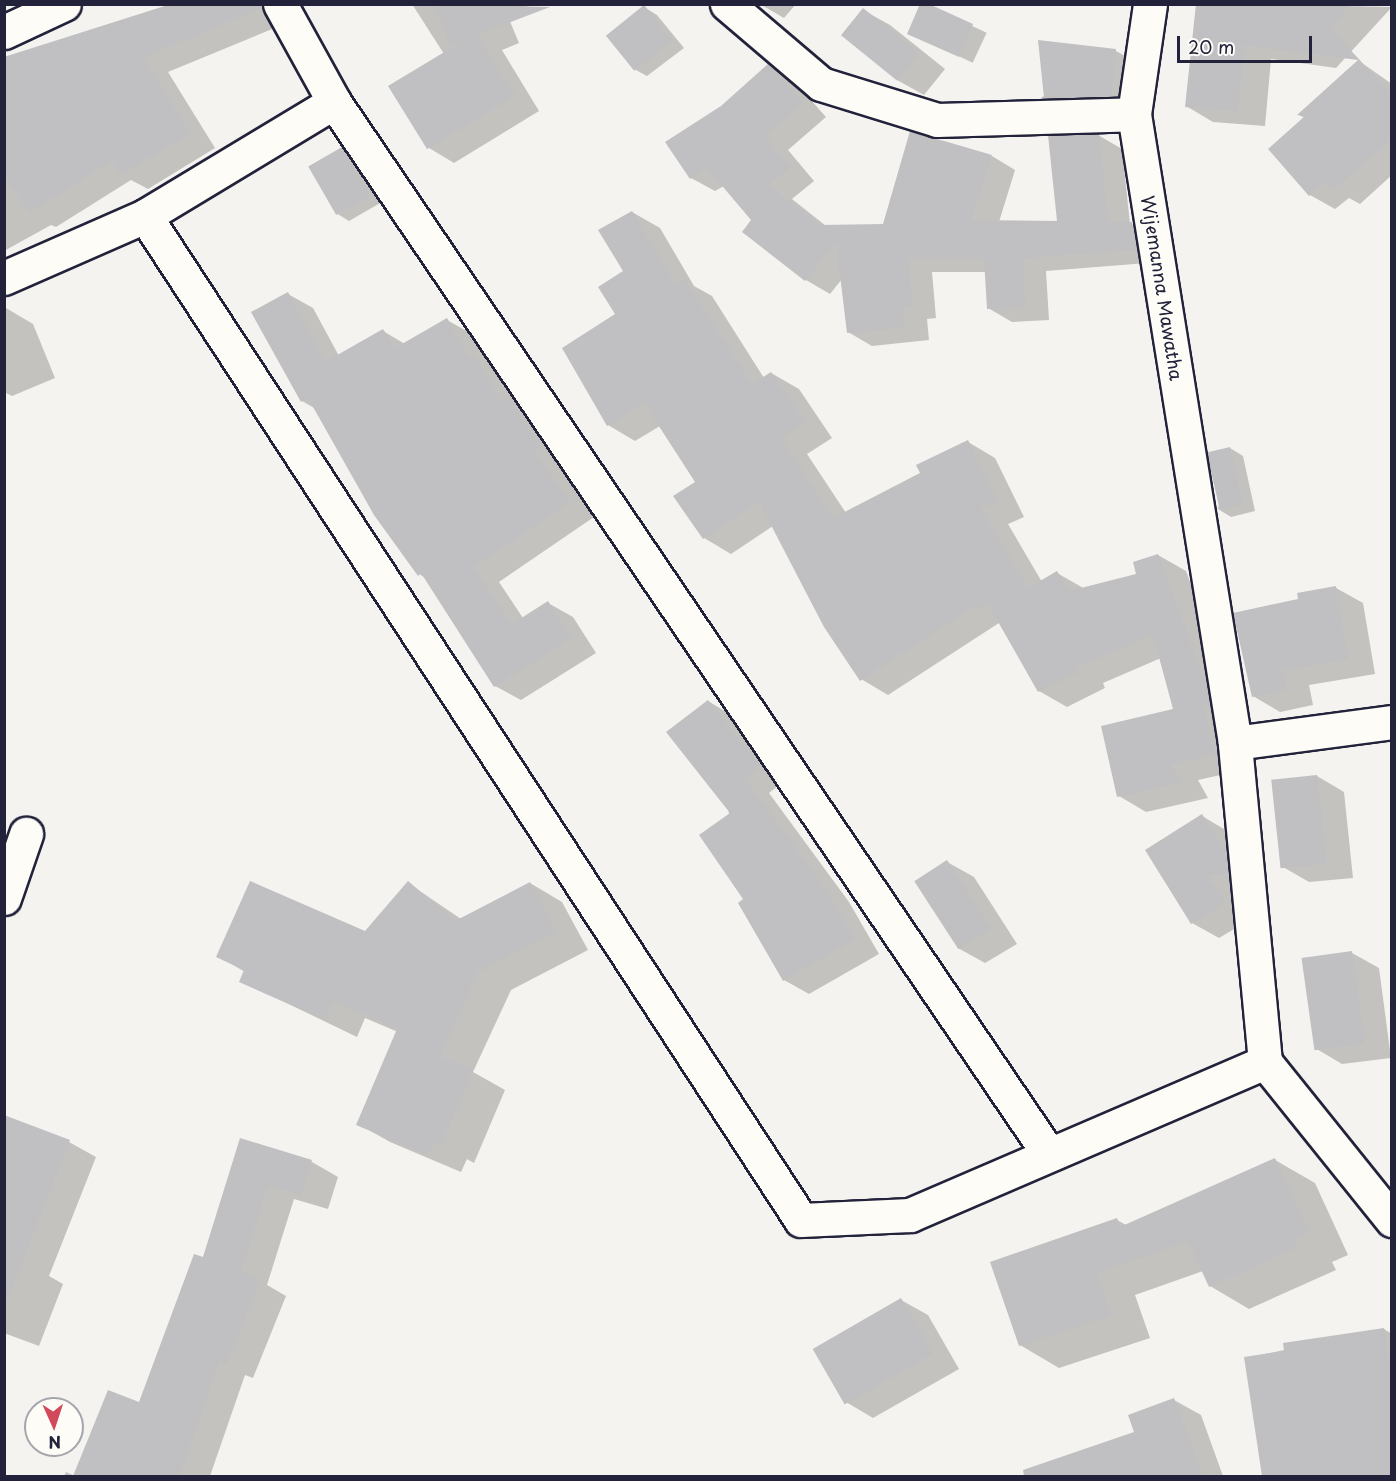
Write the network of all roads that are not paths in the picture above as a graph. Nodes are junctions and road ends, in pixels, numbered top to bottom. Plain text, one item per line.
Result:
1 (64, 4) edge
2 (280, 4) edge
3 (727, 4) edge
4 (1150, 4) edge
5 (4, 32) edge
6 (334, 102) junction
7 (1134, 114) junction
8 (145, 216) junction
9 (4, 278) edge
10 (1392, 722) edge
11 (1235, 743) junction
12 (26, 834) dead end
13 (4, 898) edge
14 (1265, 1062) junction
15 (1049, 1154) junction
16 (1392, 1220) edge

1 - 5 street
2 - 6 street
3 - 7 street
4 - 7 street, Wijemanna Mawatha
6 - 8 street
6 - 15 street
7 - 11 street, Wijemanna Mawatha
8 - 9 street
8 - 15 street
10 - 11 street
11 - 14 street, Wijemanna Mawatha
12 - 13 street
14 - 15 street
14 - 16 street

